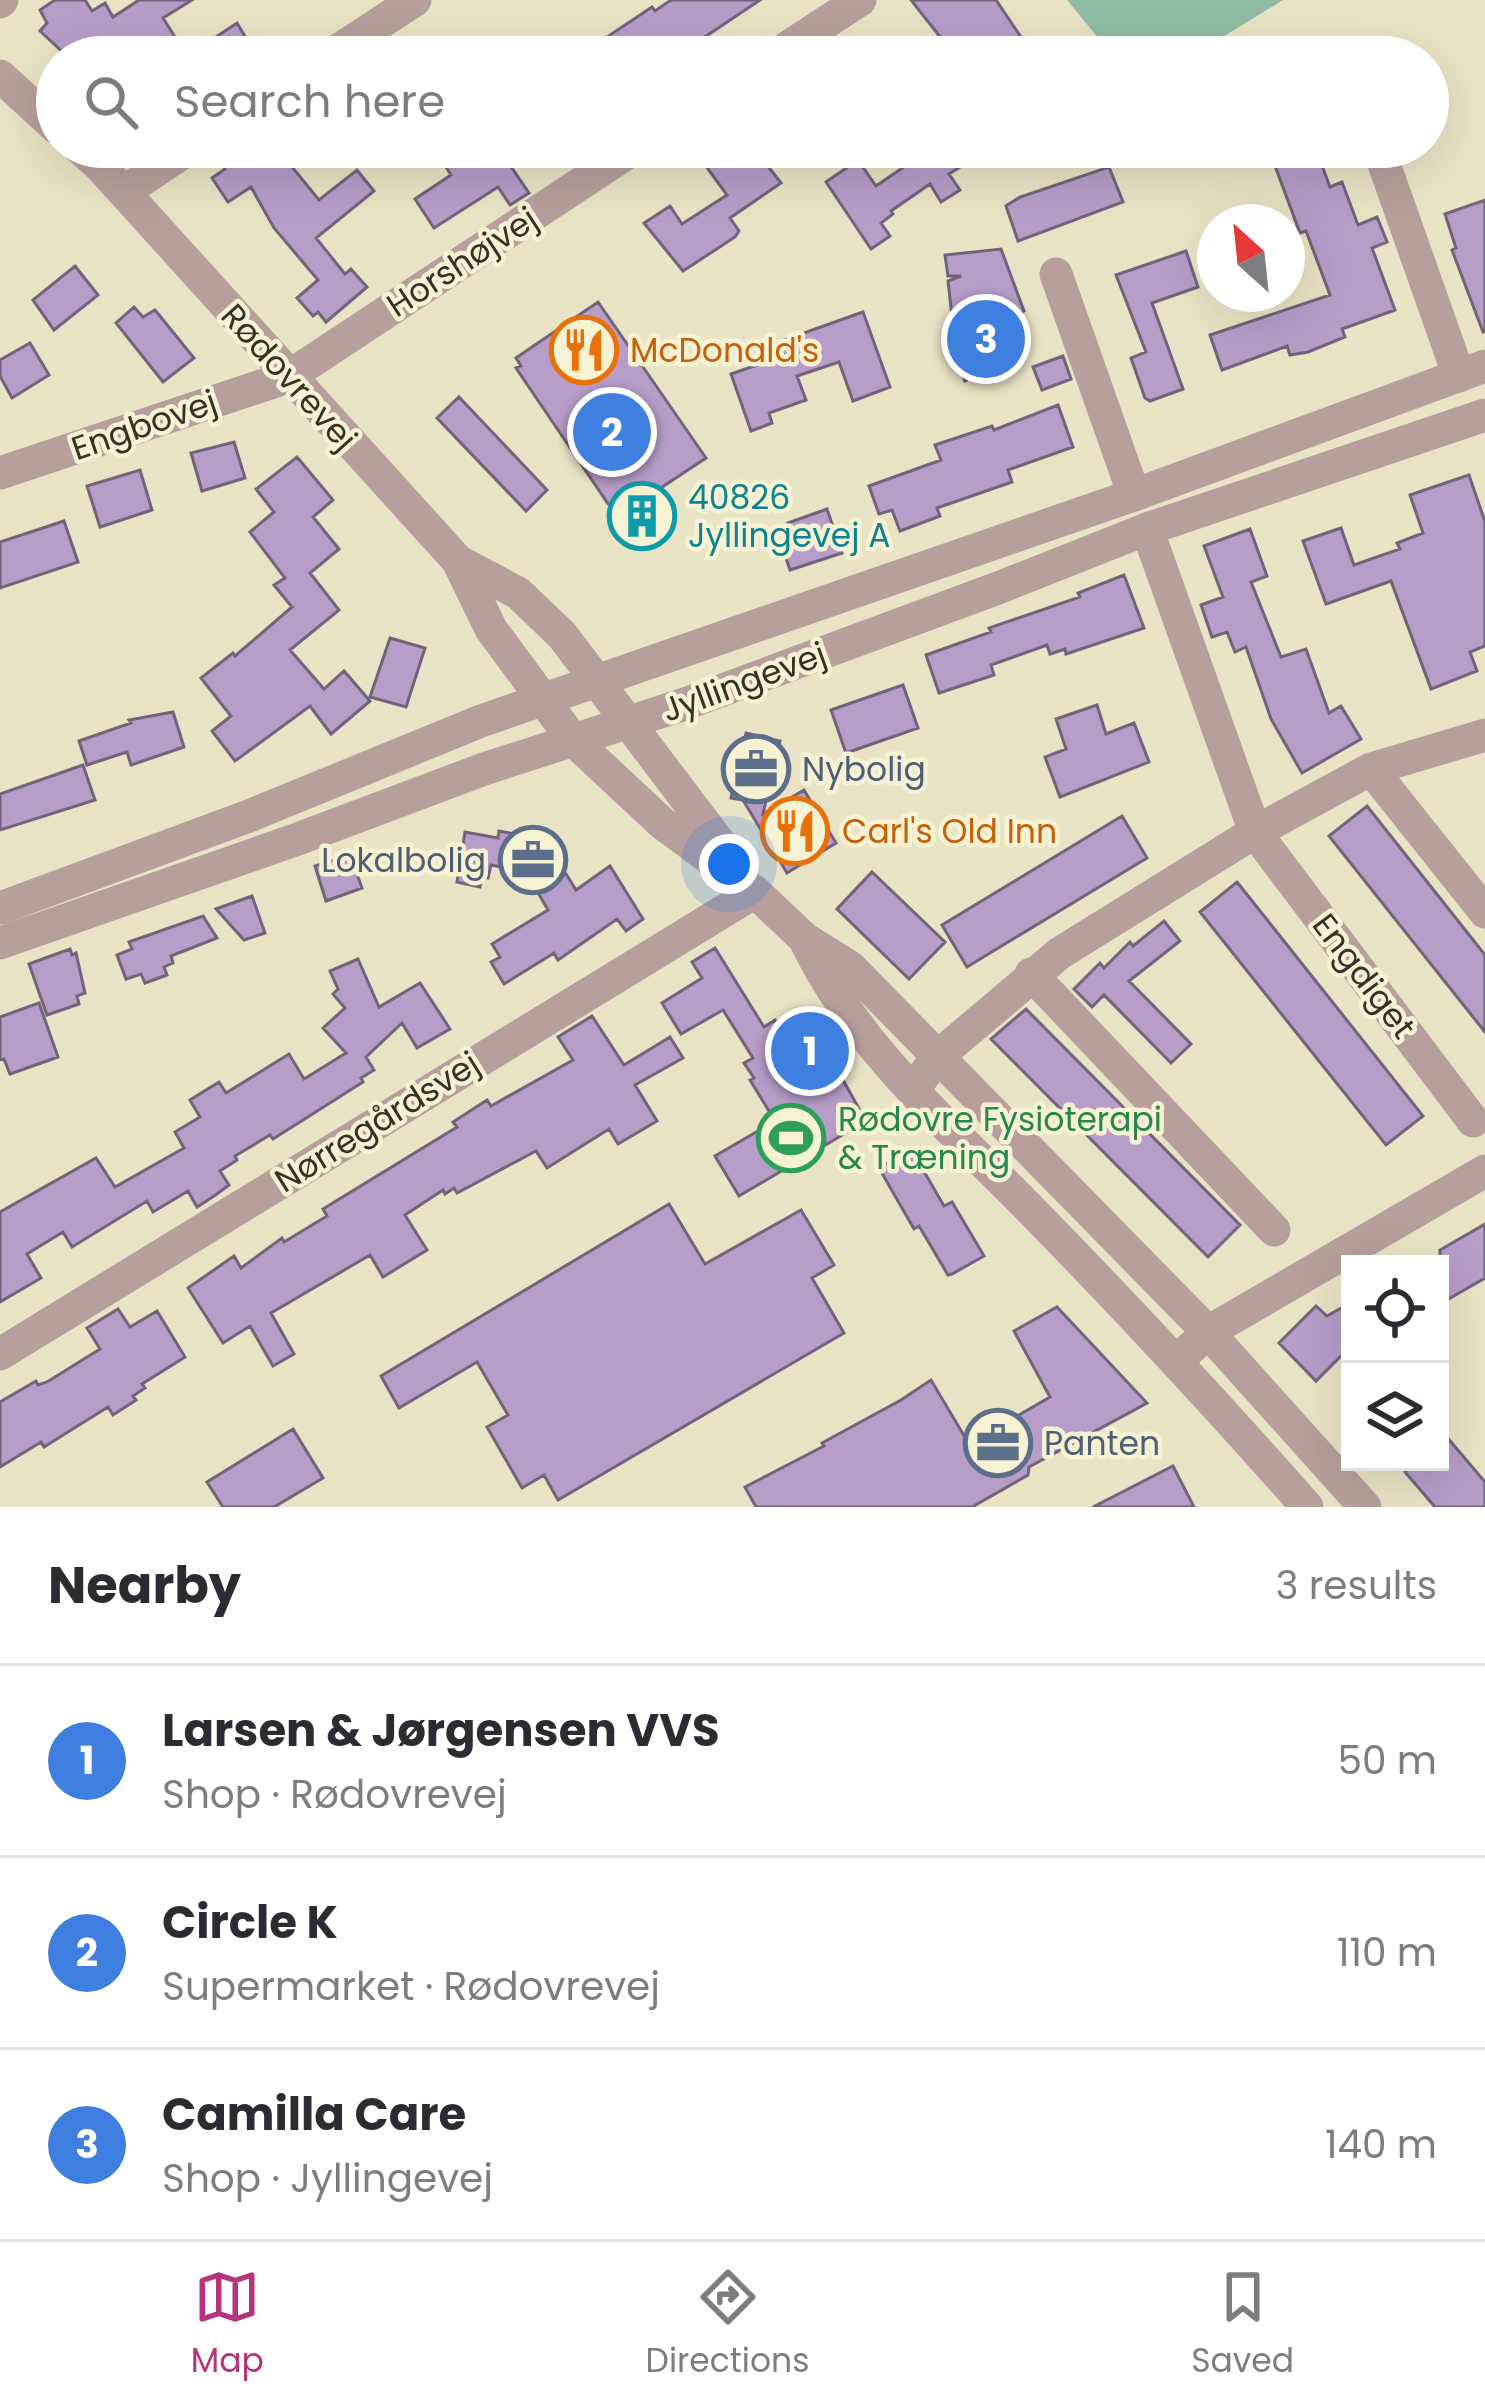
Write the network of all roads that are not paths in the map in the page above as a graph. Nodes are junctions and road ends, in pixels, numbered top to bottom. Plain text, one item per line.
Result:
1 (415, 0) edge
2 (860, 0) edge
3 (360, 36) edge
4 (805, 36) edge
5 (0, 76) edge
6 (36, 109) edge
7 (100, 168) edge
8 (160, 168) edge
9 (604, 168) edge
10 (1387, 168) edge
11 (124, 192) junction
12 (1057, 274) dead end
13 (1472, 371) edge
14 (288, 376) junction
15 (1485, 415) edge
16 (0, 473) edge
17 (1134, 495) junction
18 (1147, 529) junction
19 (458, 561) junction
20 (597, 682) junction
21 (542, 700) junction
22 (630, 723) junction
23 (1485, 735) edge
24 (573, 740) junction
25 (1371, 769) junction
26 (1255, 832) junction
27 (755, 892) junction
28 (0, 908) edge
29 (1485, 912) edge
30 (805, 939) junction
31 (0, 943) edge
32 (1031, 974) junction
33 (937, 1057) junction
34 (914, 1089) junction
35 (1473, 1121) dead end
36 (1485, 1171) edge
37 (1274, 1230) dead end
38 (1208, 1332) junction
39 (0, 1354) edge
40 (1177, 1361) junction
41 (1307, 1507) edge
42 (1365, 1507) edge

1 - 3 street
2 - 4 street
5 - 6 street
7 - 11 street, Rødovrevej
8 - 11 street
9 - 14 street, Horshøjvej
10 - 13 street, Jyllingevej
11 - 14 street, Rødovrevej
12 - 17 street
13 - 17 street, Jyllingevej
14 - 16 street, Engbovej
14 - 19 street, Rødovrevej
15 - 18 street, Jyllingevej
17 - 20 street, Jyllingevej
18 - 22 street, Jyllingevej
18 - 26 street, Engdiget
19 - 20 street, Rødovrevej
19 - 21 street, Rødovrevej
20 - 21 street, Jyllingevej
20 - 22 street, Rødovrevej
21 - 24 street, Rødovrevej
21 - 28 street, Jyllingevej
22 - 24 street, Jyllingevej
22 - 27 street, Rødovrevej
23 - 25 street
24 - 27 street, Rødovrevej
24 - 31 street, Jyllingevej
25 - 26 street
25 - 29 street
26 - 32 street
26 - 35 street, Engdiget
27 - 30 street, Rødovrevej
27 - 39 street, Nørregårdsvej
30 - 33 street, Rødovrevej
30 - 34 street, Rødovrevej
32 - 33 street
32 - 37 street
33 - 34 street
33 - 38 street, Rødovrevej
34 - 40 street, Rødovrevej
36 - 38 street
38 - 40 street
38 - 42 street, Rødovrevej
40 - 41 street, Rødovrevej

